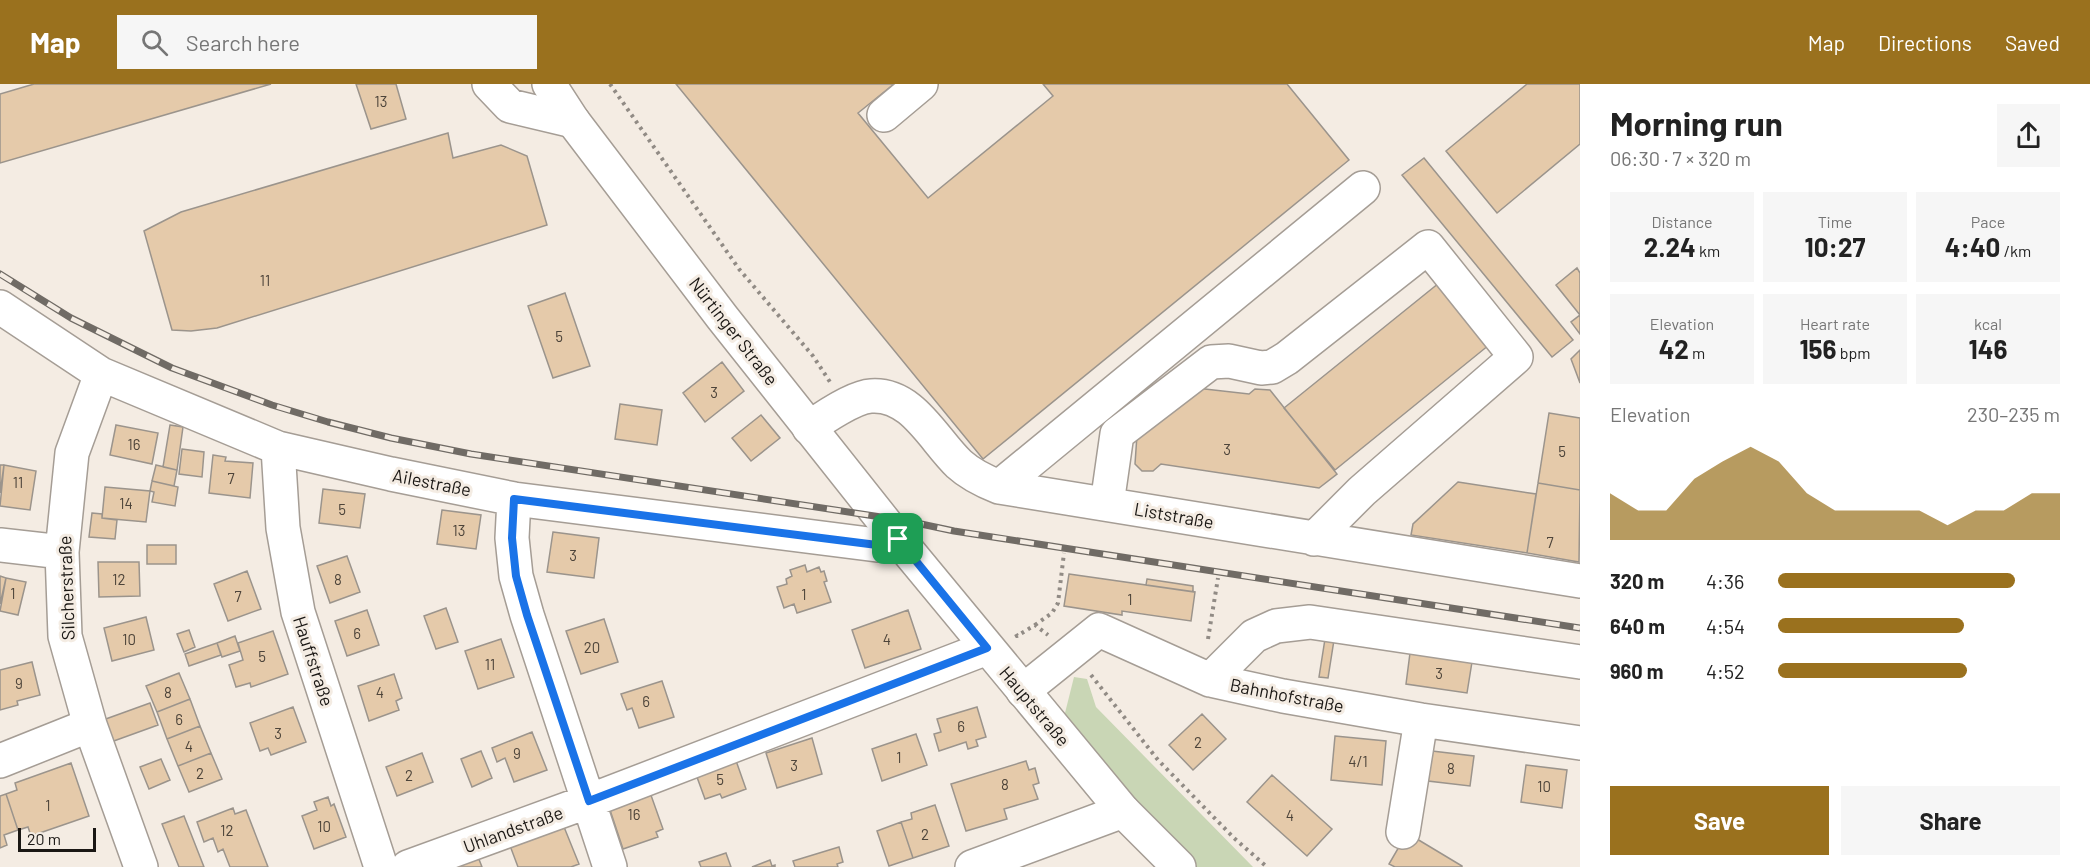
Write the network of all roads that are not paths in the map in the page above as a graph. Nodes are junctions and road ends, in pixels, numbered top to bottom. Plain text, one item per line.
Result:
1 (549, 84) edge
2 (921, 84) edge
3 (499, 95) edge
4 (884, 115) dead end
5 (573, 121) junction
6 (1363, 188) dead end
7 (0, 307) edge
8 (101, 374) junction
9 (809, 428) junction
10 (278, 448) junction
11 (999, 487) junction
12 (514, 499) junction
13 (1107, 504) junction
14 (898, 539) junction
15 (1314, 539) junction
16 (0, 545) edge
17 (62, 552) junction
18 (1580, 581) edge
19 (987, 648) junction
20 (1580, 662) edge
21 (1210, 680) junction
22 (1023, 691) junction
23 (1421, 720) junction
24 (90, 725) junction
25 (1580, 743) edge
26 (0, 761) edge
27 (589, 801) junction
28 (1123, 811) junction
29 (1403, 832) dead end
30 (141, 867) edge
31 (381, 867) edge
32 (408, 867) edge
33 (610, 867) edge
34 (972, 867) edge
35 (1179, 867) edge

1 - 5 street, Nürtinger Straße
2 - 4 street
3 - 5 street
5 - 9 street, Nürtinger Straße
6 - 11 street
7 - 8 street, Ailestraße
8 - 10 street, Ailestraße
8 - 17 street, Silcherstraße
9 - 11 street, Liststraße
9 - 14 street, Nürtinger Straße
10 - 12 street, Ailestraße
10 - 31 street, Hauffstraße
11 - 13 street, Liststraße
12 - 14 street, Ailestraße
12 - 27 street
13 - 15 street, Liststraße
13 - 15 street
14 - 19 street, Hauptstraße
15 - 18 street, Liststraße
16 - 17 street
17 - 24 street, Silcherstraße
19 - 22 street, Hauptstraße
19 - 27 street, Uhlandstraße
20 - 21 street
21 - 22 street, Bahnhofstraße
21 - 23 street, Bahnhofstraße
22 - 28 street, Hauptstraße
23 - 25 street, Bahnhofstraße
23 - 29 street
24 - 26 street
24 - 30 street, Silcherstraße
27 - 32 street, Uhlandstraße
27 - 33 street
28 - 34 street
28 - 35 street, Hauptstraße

